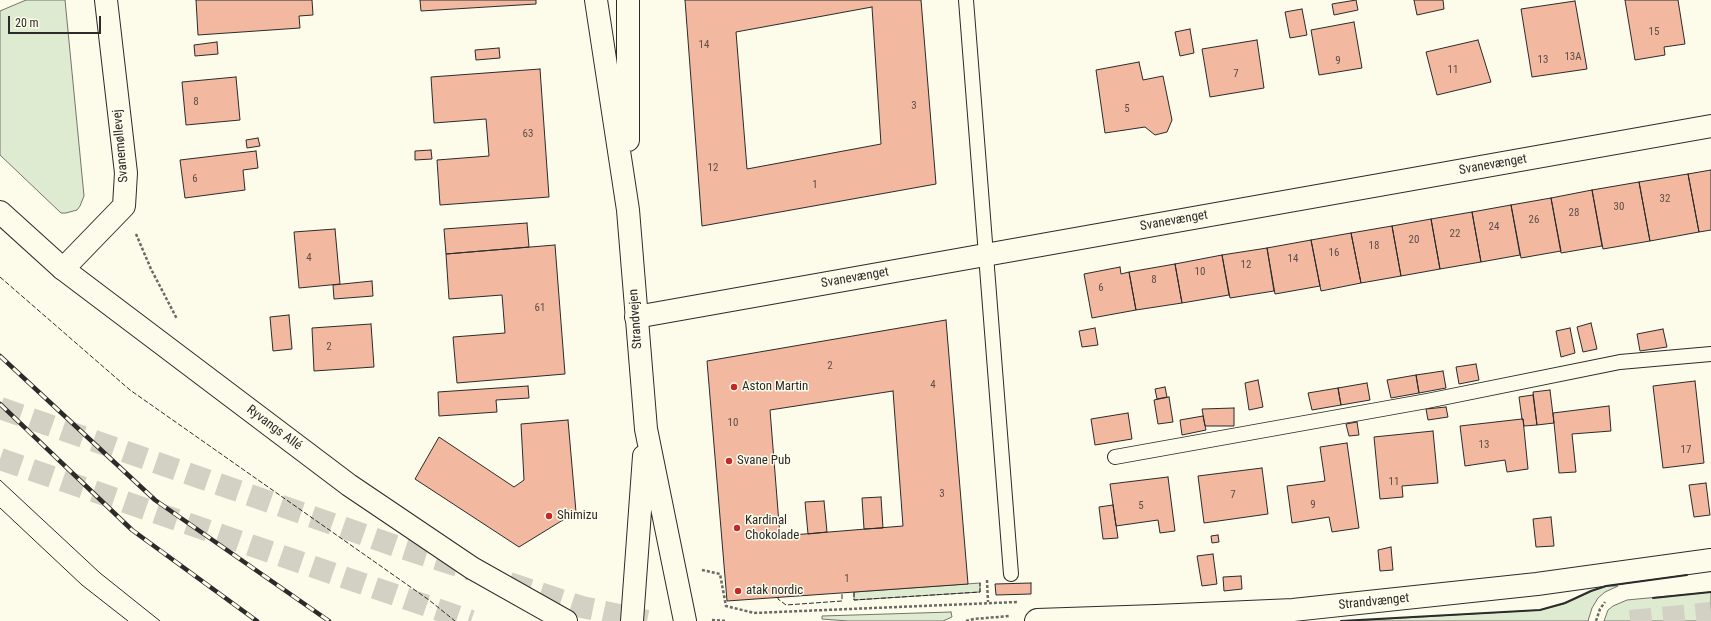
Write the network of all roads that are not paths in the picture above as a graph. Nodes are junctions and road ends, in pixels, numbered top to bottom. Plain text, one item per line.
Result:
1 (106, 0) edge
2 (596, 0) edge
3 (628, 0) edge
4 (966, 0) edge
5 (1711, 126) edge
6 (628, 210) junction
7 (0, 212) edge
8 (986, 254) junction
9 (63, 269) junction
10 (636, 317) junction
11 (1711, 354) edge
12 (646, 429) junction
13 (1115, 457) dead end
14 (1711, 560) edge
15 (1011, 574) dead end
16 (1037, 620) edge
17 (566, 621) edge
18 (632, 621) edge
19 (685, 621) edge

1 - 9 street, Svanemøllevej
2 - 6 street, Strandvejen
3 - 6 street, Strandvejen
4 - 8 lane
5 - 8 street, Svanevænget
6 - 10 street, Strandvejen
7 - 9 street, Ryvangs Allé
8 - 10 street, Svanevænget
8 - 15 lane
9 - 17 street, Ryvangs Allé
10 - 12 street, Strandvejen
11 - 13 lane
12 - 18 street, Strandvejen
12 - 19 street, Strandvejen
14 - 16 street, Strandvænget

